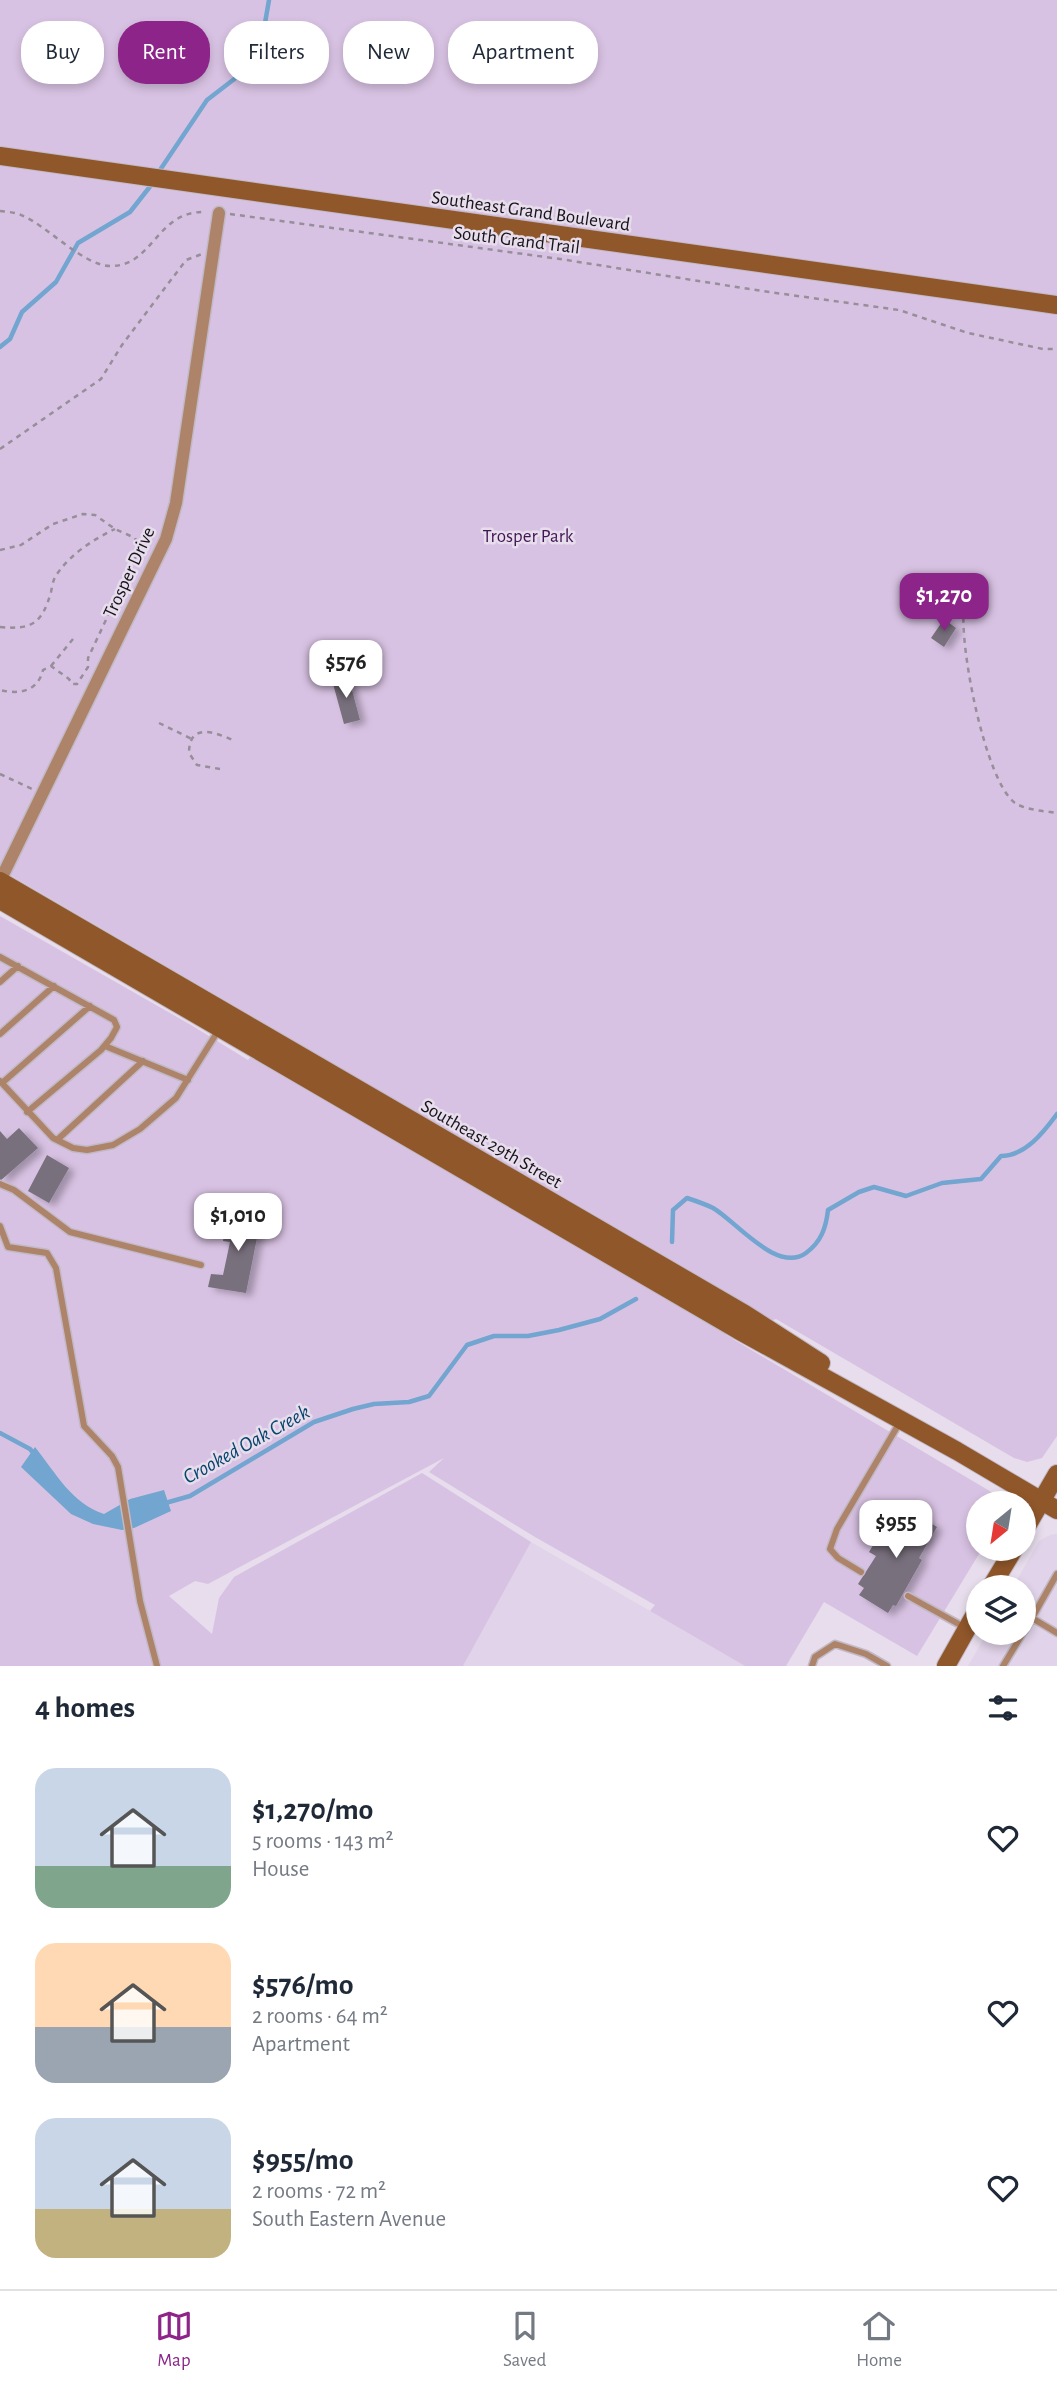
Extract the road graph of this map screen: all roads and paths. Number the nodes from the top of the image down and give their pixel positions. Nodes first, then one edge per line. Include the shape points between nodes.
1 (0, 156) edge
2 (0, 211) edge
3 (219, 212) junction
4 (215, 250) junction
5 (1057, 305) edge
6 (1057, 349) edge
7 (0, 449) edge
8 (115, 529) junction
9 (0, 550) edge
10 (964, 608) dead end
11 (0, 627) edge
12 (73, 639) dead end
13 (94, 654) dead end
14 (88, 658) junction
15 (51, 666) junction
16 (0, 690) edge
17 (159, 723) dead end
18 (192, 739) junction
19 (235, 741) dead end
20 (220, 769) dead end
21 (0, 774) edge
22 (43, 795) junction
23 (1057, 813) edge
24 (0, 882) edge
25 (0, 900) edge
26 (0, 957) edge
27 (18, 967) junction
28 (0, 982) edge
29 (54, 986) junction
30 (90, 1006) junction
31 (224, 1021) junction
32 (0, 1034) edge
33 (105, 1046) junction
34 (143, 1061) junction
35 (188, 1080) junction
36 (1, 1082) edge
37 (27, 1112) junction
38 (57, 1140) junction
39 (0, 1184) edge
40 (0, 1226) edge
41 (201, 1265) dead end
42 (901, 1420) junction
43 (957, 1451) junction
44 (1057, 1474) edge
45 (1049, 1506) edge
46 (1036, 1519) edge
47 (861, 1572) dead end
48 (1057, 1574) edge
49 (908, 1596) dead end
50 (1036, 1611) edge
51 (1036, 1620) edge
52 (966, 1628) edge
53 (966, 1631) edge
54 (1057, 1633) edge
55 (1015, 1645) edge
56 (158, 1666) edge
57 (812, 1666) edge
58 (887, 1666) edge
59 (946, 1666) edge
60 (1003, 1666) edge

1 - 5 main road, Southeast Grand Boulevard
2 - 3 path, South Grand Trail via 22,215 102,265 119,265 138,256 181,215
3 - 4 street, Trosper Drive
3 - 6 path, South Grand Trail via 899,310 968,333
4 - 7 path via 186,260 101,379
4 - 22 street, Trosper Drive via 176,503 166,539
8 - 9 path via 95,515 83,514 53,524 21,545
8 - 11 path via 84,546 63,567 37,621 26,627
8 - 14 path via 135,538 139,550
10 - 23 path via 967,664 998,778 1017,804
12 - 15 path
13 - 14 path
14 - 15 path via 88,667 77,684
15 - 16 path via 30,690
17 - 18 path
18 - 19 path via 208,731
18 - 20 path via 189,753 197,765
21 - 22 path
22 - 24 street, Trosper Drive
24 - 31 main road, Southeast 29th Street
25 - 31 main road, Southeast 29th Street
26 - 27 lane
27 - 28 lane
27 - 29 lane
29 - 30 lane
29 - 32 lane
30 - 33 lane via 114,1020 117,1027
30 - 36 lane
31 - 35 lane
31 - 42 main road, Southeast 29th Street via 738,1330
31 - 43 main road, Southeast 29th Street via 745,1314
33 - 34 lane
33 - 37 lane
34 - 35 lane
34 - 38 lane
35 - 38 lane via 176,1098 113,1145 87,1150
36 - 37 lane
37 - 38 lane
39 - 41 lane via 70,1231
40 - 56 lane via 8,1247 47,1253 53,1261 84,1426 118,1467 140,1601
42 - 43 main road, Southeast 29th Street
42 - 47 lane via 837,1529 830,1549
43 - 45 main road, Southeast 29th Street
44 - 45 main road
45 - 46 main road
48 - 50 lane
49 - 52 lane
51 - 54 lane
53 - 59 main road
55 - 60 lane
57 - 58 lane via 815,1657 835,1644

